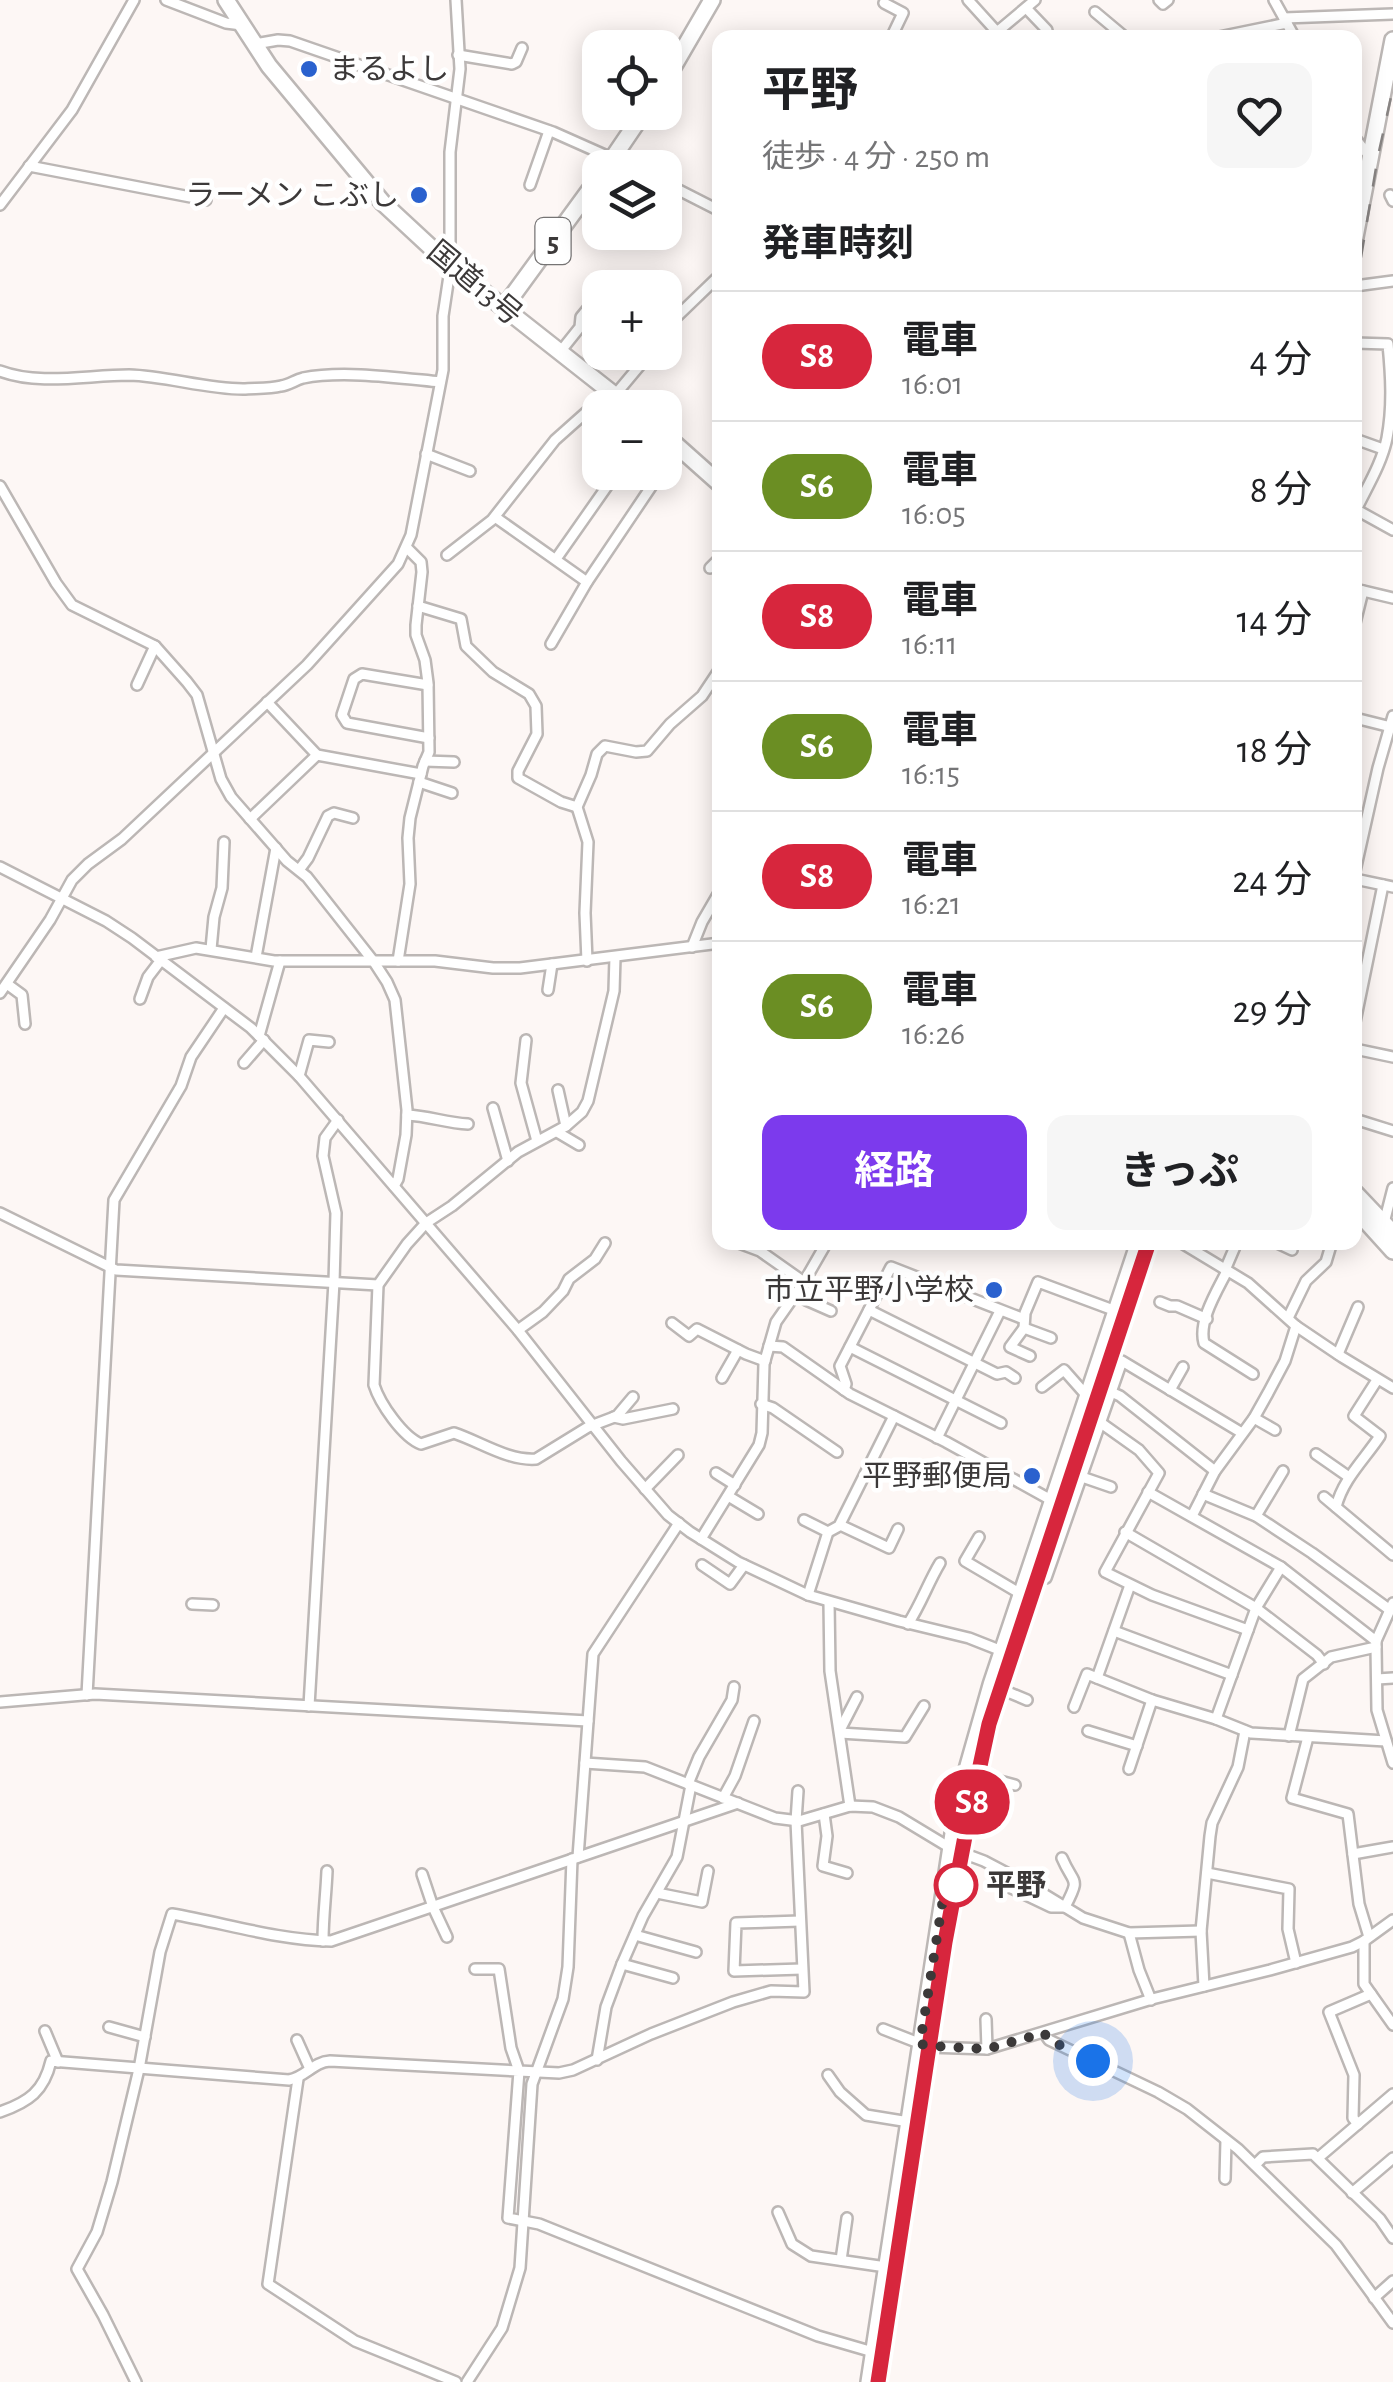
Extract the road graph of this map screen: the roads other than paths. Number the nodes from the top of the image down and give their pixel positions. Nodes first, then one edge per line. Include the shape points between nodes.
1 (134, 0) edge
2 (166, 0) edge
3 (226, 0) edge
4 (712, 0) edge
5 (968, 0) edge
6 (1159, 0) edge
7 (1168, 0) edge
8 (1274, 0) edge
9 (452, 1) edge
10 (1031, 2) edge
11 (884, 3) dead end
12 (1095, 12) dead end
13 (1393, 14) edge
14 (1285, 20) junction
15 (242, 24) junction
16 (895, 30) edge
17 (991, 30) edge
18 (1000, 30) edge
19 (1047, 30) edge
20 (1116, 30) edge
21 (1246, 30) edge
22 (1291, 30) edge
23 (1393, 40) edge
24 (254, 44) junction
25 (522, 48) dead end
26 (682, 52) edge
27 (458, 55) junction
28 (1390, 74) edge
29 (456, 98) junction
30 (549, 130) junction
31 (1362, 147) edge
32 (586, 150) edge
33 (1370, 158) junction
34 (29, 166) junction
35 (530, 186) dead end
36 (682, 192) edge
37 (1362, 196) edge
38 (206, 200) dead end
39 (582, 201) edge
40 (0, 205) edge
41 (712, 207) edge
42 (448, 263) junction
43 (1393, 281) edge
44 (712, 283) edge
45 (1362, 285) edge
46 (505, 306) junction
47 (682, 312) edge
48 (582, 315) edge
49 (1362, 343) edge
50 (560, 352) junction
51 (1392, 368) edge
52 (0, 370) edge
53 (634, 370) edge
54 (440, 382) junction
55 (608, 390) edge
56 (615, 390) edge
57 (582, 418) edge
58 (1362, 442) edge
59 (682, 450) edge
60 (1383, 450) junction
61 (426, 454) junction
62 (470, 471) dead end
63 (712, 477) edge
64 (0, 486) edge
65 (605, 490) edge
66 (649, 490) edge
67 (1362, 495) edge
68 (1362, 514) edge
69 (495, 517) junction
70 (1393, 530) edge
71 (407, 548) junction
72 (446, 555) dead end
73 (556, 560) junction
74 (586, 582) junction
75 (1362, 591) edge
76 (1393, 598) edge
77 (418, 606) junction
78 (551, 644) dead end
79 (154, 646) junction
80 (712, 681) edge
81 (137, 685) dead end
82 (428, 685) junction
83 (267, 702) junction
84 (1362, 719) edge
85 (1392, 721) edge
86 (428, 738) junction
87 (317, 754) junction
88 (214, 755) junction
89 (425, 761) junction
90 (454, 762) dead end
91 (420, 778) junction
92 (452, 793) dead end
93 (577, 806) junction
94 (354, 818) dead end
95 (250, 819) junction
96 (1362, 840) edge
97 (224, 842) dead end
98 (276, 848) junction
99 (0, 867) edge
100 (299, 870) junction
101 (1362, 880) edge
102 (1388, 886) edge
103 (61, 898) junction
104 (712, 905) edge
105 (712, 945) edge
106 (692, 947) junction
107 (211, 949) junction
108 (615, 957) junction
109 (159, 958) junction
110 (256, 958) junction
111 (280, 961) junction
112 (587, 961) junction
113 (374, 962) junction
114 (398, 962) junction
115 (552, 964) junction
116 (1362, 972) edge
117 (4, 989) edge
118 (548, 990) dead end
119 (140, 999) dead end
120 (224, 1008) junction
121 (25, 1024) dead end
122 (261, 1038) junction
123 (526, 1040) dead end
124 (329, 1042) dead end
125 (1362, 1050) edge
126 (1393, 1057) edge
127 (244, 1063) dead end
128 (300, 1076) junction
129 (558, 1090) dead end
130 (492, 1108) dead end
131 (407, 1115) junction
132 (338, 1120) junction
133 (1362, 1121) edge
134 (468, 1124) dead end
135 (562, 1129) junction
136 (1393, 1131) edge
137 (537, 1142) junction
138 (579, 1145) dead end
139 (508, 1160) junction
140 (394, 1186) junction
141 (1393, 1188) edge
142 (1362, 1200) edge
143 (0, 1213) edge
144 (1362, 1217) edge
145 (426, 1223) junction
146 (1388, 1228) edge
147 (604, 1243) dead end
148 (757, 1250) edge
149 (821, 1250) edge
150 (1135, 1250) edge
151 (1200, 1250) edge
152 (1233, 1250) edge
153 (1330, 1250) edge
154 (1393, 1251) edge
155 (110, 1268) junction
156 (1226, 1270) junction
157 (334, 1282) junction
158 (378, 1284) junction
159 (801, 1286) junction
160 (1160, 1302) dead end
161 (1358, 1307) dead end
162 (870, 1310) junction
163 (830, 1311) dead end
164 (1000, 1311) junction
165 (1116, 1312) junction
166 (1288, 1318) junction
167 (1207, 1319) junction
168 (672, 1323) dead end
169 (1024, 1323) junction
170 (1296, 1326) junction
171 (518, 1330) junction
172 (1051, 1338) dead end
173 (769, 1346) junction
174 (850, 1347) junction
175 (738, 1350) junction
176 (1338, 1354) junction
177 (1030, 1356) dead end
178 (764, 1360) junction
179 (973, 1362) junction
180 (1183, 1367) dead end
181 (1253, 1374) dead end
182 (722, 1378) dead end
183 (1016, 1378) dead end
184 (1377, 1380) junction
185 (1042, 1387) dead end
186 (1393, 1388) edge
187 (844, 1390) junction
188 (1170, 1390) junction
189 (1112, 1392) junction
190 (1087, 1396) junction
191 (633, 1398) dead end
192 (955, 1400) junction
193 (761, 1404) junction
194 (673, 1409) dead end
195 (894, 1416) junction
196 (614, 1417) junction
197 (1254, 1418) junction
198 (1001, 1423) dead end
199 (1100, 1424) junction
200 (594, 1425) junction
201 (1275, 1430) dead end
202 (1242, 1433) junction
203 (937, 1438) junction
204 (837, 1452) dead end
205 (1316, 1454) dead end
206 (678, 1456) dead end
207 (1215, 1471) junction
208 (1283, 1471) dead end
209 (716, 1473) dead end
210 (1082, 1477) junction
211 (1349, 1477) junction
212 (735, 1485) junction
213 (1112, 1486) dead end
214 (645, 1490) junction
215 (1148, 1492) junction
216 (1203, 1494) junction
217 (728, 1496) junction
218 (1324, 1498) dead end
219 (1052, 1501) junction
220 (1336, 1507) junction
221 (758, 1514) dead end
222 (1192, 1516) junction
223 (1256, 1516) junction
224 (804, 1520) dead end
225 (678, 1523) junction
226 (840, 1524) junction
227 (898, 1529) dead end
228 (828, 1532) junction
229 (1125, 1532) junction
230 (978, 1537) dead end
231 (701, 1539) junction
232 (1393, 1555) edge
233 (940, 1563) dead end
234 (702, 1565) dead end
235 (744, 1565) junction
236 (1280, 1567) junction
237 (1046, 1578) dead end
238 (1130, 1585) junction
239 (1022, 1594) junction
240 (808, 1595) junction
241 (829, 1602) junction
242 (192, 1604) dead end
243 (213, 1605) dead end
244 (1256, 1608) junction
245 (1390, 1614) edge
246 (908, 1624) junction
247 (1248, 1630) junction
248 (1114, 1632) junction
249 (1376, 1644) junction
250 (1002, 1651) junction
251 (1324, 1664) junction
252 (1232, 1675) junction
253 (1098, 1678) junction
254 (1393, 1678) edge
255 (1377, 1679) junction
256 (990, 1685) junction
257 (734, 1687) dead end
258 (86, 1695) junction
259 (856, 1697) dead end
260 (1027, 1700) dead end
261 (1152, 1700) junction
262 (0, 1702) edge
263 (309, 1706) junction
264 (924, 1706) dead end
265 (1074, 1707) dead end
266 (1216, 1719) junction
267 (588, 1721) junction
268 (754, 1721) dead end
269 (1387, 1725) edge
270 (1088, 1731) dead end
271 (1245, 1731) junction
272 (840, 1732) junction
273 (1289, 1736) junction
274 (1308, 1737) junction
275 (1386, 1741) junction
276 (1137, 1746) junction
277 (1393, 1762) edge
278 (585, 1763) junction
279 (1129, 1769) dead end
280 (966, 1772) junction
281 (689, 1785) junction
282 (1015, 1785) dead end
283 (798, 1791) dead end
284 (723, 1798) junction
285 (738, 1803) junction
286 (850, 1806) junction
287 (824, 1814) junction
288 (684, 1822) junction
289 (796, 1822) junction
290 (1393, 1847) edge
291 (952, 1849) junction
292 (1353, 1854) junction
293 (575, 1858) junction
294 (1062, 1858) dead end
295 (327, 1871) dead end
296 (708, 1871) dead end
297 (848, 1872) dead end
298 (1207, 1872) junction
299 (422, 1874) dead end
300 (1009, 1887) dead end
301 (657, 1893) junction
302 (433, 1906) junction
303 (1065, 1907) junction
304 (800, 1920) junction
305 (1393, 1920) edge
306 (1201, 1931) junction
307 (1129, 1932) junction
308 (635, 1935) junction
309 (447, 1937) dead end
310 (1366, 1939) junction
311 (323, 1941) junction
312 (696, 1952) dead end
313 (1296, 1963) junction
314 (622, 1964) junction
315 (476, 1969) dead end
316 (802, 1969) junction
317 (673, 1978) dead end
318 (1204, 1986) junction
319 (1371, 1994) junction
320 (1151, 2000) junction
321 (986, 2020) dead end
322 (1393, 2024) edge
323 (109, 2027) dead end
324 (883, 2029) dead end
325 (44, 2031) dead end
326 (1044, 2033) junction
327 (145, 2037) junction
328 (297, 2040) dead end
329 (920, 2044) junction
330 (987, 2049) junction
331 (598, 2060) junction
332 (58, 2062) junction
333 (310, 2068) junction
334 (139, 2070) junction
335 (520, 2071) junction
336 (538, 2072) junction
337 (828, 2076) dead end
338 (298, 2079) junction
339 (1393, 2094) edge
340 (0, 2112) edge
341 (909, 2122) junction
342 (1358, 2124) junction
343 (1226, 2140) junction
344 (1318, 2158) junction
345 (1393, 2158) edge
346 (1254, 2165) junction
347 (1224, 2179) dead end
348 (1352, 2193) junction
349 (778, 2212) dead end
350 (847, 2218) dead end
351 (524, 2222) junction
352 (1389, 2223) edge
353 (1393, 2238) edge
354 (842, 2260) junction
355 (886, 2267) junction
356 (1393, 2282) edge
357 (1374, 2298) junction
358 (1393, 2323) edge
359 (873, 2352) junction
360 (136, 2382) edge
361 (456, 2382) edge
362 (467, 2382) edge
363 (869, 2382) edge

1 - 34 street via 72,110
2 - 15 street
3 - 15 main road, 国道13号
4 - 26 main road
5 - 17 street
6 - 7 street
8 - 14 street
9 - 27 street
10 - 18 street
10 - 19 street
11 - 16 street via 903,12
12 - 20 street
13 - 14 street
14 - 21 street
14 - 22 street
15 - 24 main road, 国道13号
23 - 28 main road
24 - 29 street via 290,42
24 - 42 main road, 国道13号 via 383,203
25 - 27 street via 512,64
27 - 29 street
28 - 33 main road
29 - 30 street
29 - 42 street
30 - 32 street
30 - 35 street
31 - 33 street
33 - 37 main road
34 - 38 street
34 - 40 street
36 - 41 street
39 - 46 main road, 5
42 - 46 main road, 国道13号
42 - 54 street
43 - 45 street
44 - 47 street
46 - 50 main road, 国道13号
48 - 50 street
49 - 51 street via 1388,344
50 - 55 main road, 国道13号
51 - 60 street
52 - 54 street via 32,378 122,375 237,389 324,377
53 - 56 street
54 - 61 street
57 - 69 street via 555,440
58 - 60 street
59 - 63 main road
60 - 67 street
61 - 62 street
61 - 71 street
64 - 79 street via 72,605
65 - 73 street
66 - 74 street
68 - 70 street
69 - 72 street
69 - 73 street
71 - 77 street via 421,562
71 - 83 street
73 - 74 street
74 - 78 street
75 - 76 street
77 - 82 street via 416,636
77 - 93 street via 460,619 466,646 534,699 537,734 518,778
79 - 81 street
79 - 88 street via 196,695
80 - 93 street via 647,751 601,748
82 - 86 street
82 - 86 street via 362,674 354,679 342,716 346,723
83 - 87 street
83 - 88 street
84 - 85 street
85 - 96 street
86 - 89 street
87 - 91 street
87 - 95 street
88 - 95 street via 230,797
88 - 103 street via 88,864
89 - 90 street
89 - 91 street
91 - 92 street
91 - 114 street
93 - 112 street via 588,842
94 - 100 street via 328,816
95 - 98 street
97 - 107 street
98 - 100 street
98 - 110 street
99 - 103 street
100 - 113 street
101 - 102 street
102 - 116 street
103 - 109 street
103 - 117 street
104 - 106 street
105 - 106 street
106 - 108 street
107 - 109 street
107 - 110 street
108 - 112 street
108 - 135 street via 591,1092 582,1112
109 - 119 street
109 - 120 street
110 - 111 street
111 - 113 street
111 - 122 street
112 - 115 street
113 - 114 street
113 - 131 street via 395,1000
114 - 115 street
115 - 118 street
117 - 121 street via 22,995
120 - 122 street
120 - 155 street via 114,1200
122 - 127 street
122 - 128 street
123 - 137 street via 521,1083
124 - 128 street via 309,1040
125 - 126 street
128 - 132 street
129 - 135 street
130 - 139 street
131 - 134 street
131 - 140 street
132 - 140 street
132 - 157 street via 322,1156 336,1214
133 - 136 street
135 - 137 street
135 - 138 street
137 - 139 street
139 - 145 street
140 - 145 street
141 - 146 street
142 - 146 main road
143 - 155 street
144 - 154 main road
145 - 158 street
145 - 171 street
147 - 171 street via 556,1299
148 - 159 street
149 - 159 street
150 - 165 main road
151 - 156 street
152 - 156 street
153 - 166 street
155 - 157 street
155 - 258 street
156 - 166 street
156 - 167 street
157 - 158 street
157 - 263 street
158 - 200 street via 374,1385 416,1443 454,1433 516,1458 536,1459
159 - 163 street via 806,1300
159 - 173 street via 776,1322
160 - 167 street
161 - 176 street
162 - 164 street via 892,1268
162 - 174 street
162 - 179 street
164 - 169 street
164 - 179 street
165 - 169 street via 1038,1282
165 - 190 main road
166 - 170 street
167 - 181 street via 1204,1344
168 - 175 street via 685,1335 697,1329
169 - 172 street
169 - 177 street via 1010,1347
170 - 176 street
170 - 197 street
171 - 200 street
173 - 178 street
173 - 187 street via 783,1347
174 - 187 street via 840,1366
174 - 192 street
175 - 178 street
175 - 182 street
176 - 184 street
178 - 193 street
179 - 183 street
179 - 192 street
180 - 188 street
184 - 186 street
184 - 211 street via 1354,1416 1380,1436
185 - 190 street via 1064,1370
187 - 195 street
188 - 189 street via 1122,1361
188 - 202 street
189 - 199 street
189 - 207 street
190 - 219 main road
191 - 196 street
192 - 198 street
192 - 203 street
193 - 204 street
193 - 212 street via 756,1452
194 - 196 street
195 - 203 street
195 - 226 street
196 - 200 street
197 - 201 street
197 - 202 street
199 - 210 street
199 - 215 street via 1159,1473
200 - 214 street
202 - 207 street
203 - 219 street
205 - 211 street
206 - 214 street
207 - 216 street
208 - 223 street
209 - 212 street
210 - 213 street
210 - 237 street
211 - 220 street
212 - 217 street
214 - 225 street
215 - 222 street
215 - 229 street
216 - 222 street
216 - 223 street
217 - 221 street
217 - 231 street
218 - 220 street
219 - 239 main road
220 - 232 street
222 - 236 street
223 - 245 street
224 - 228 street
225 - 231 street
225 - 267 street via 592,1654
226 - 227 street via 889,1548
226 - 228 street
228 - 240 street
229 - 238 street via 1105,1572
229 - 244 street
230 - 239 street via 966,1561
231 - 235 street
233 - 246 street
234 - 235 street via 730,1584
235 - 240 street
236 - 244 street
236 - 249 street
238 - 247 street
238 - 248 street
239 - 250 main road
240 - 241 street
241 - 246 street
241 - 272 street
242 - 243 street
244 - 247 street
244 - 251 street
245 - 249 street
246 - 250 street
247 - 252 street
248 - 252 street
248 - 253 street
249 - 251 street
249 - 255 street
250 - 256 main road
251 - 273 street via 1303,1679
252 - 266 street
253 - 261 street
253 - 265 street via 1087,1674
254 - 255 street
255 - 269 street via 1377,1710
256 - 260 street
256 - 280 main road
257 - 281 street
258 - 262 street
258 - 263 street
259 - 272 street
261 - 266 street
261 - 276 street
263 - 267 street
264 - 272 street via 905,1738
266 - 271 street
267 - 278 street
268 - 284 street
269 - 275 street
270 - 276 street
271 - 273 street
271 - 298 street via 1234,1779 1212,1824
272 - 286 street
273 - 274 street
274 - 275 street
274 - 292 street via 1292,1798 1348,1814
275 - 277 street
276 - 279 street
278 - 281 street via 645,1767
278 - 293 street
280 - 282 street
280 - 291 main road
281 - 284 street
281 - 288 street
283 - 289 street
284 - 285 street
285 - 288 street
285 - 289 street
286 - 287 street
286 - 291 street via 899,1817
287 - 289 street
287 - 297 street via 823,1866
288 - 293 street
288 - 301 street via 677,1856
289 - 304 street
290 - 292 street
291 - 303 street
291 - 329 main road
292 - 310 street
293 - 302 street
293 - 336 street via 563,1999
294 - 303 street via 1076,1886
295 - 311 street
296 - 301 street via 702,1902
298 - 306 street
298 - 313 street via 1289,1889
299 - 302 street
300 - 303 street
301 - 308 street
302 - 309 street
302 - 311 street
303 - 307 street
304 - 316 street
304 - 316 street via 736,1923 734,1971
305 - 310 street
306 - 307 street
306 - 318 street
307 - 320 street
308 - 312 street
308 - 314 street
310 - 313 street
310 - 319 street via 1364,1984
311 - 327 street via 172,1914
313 - 318 street
314 - 317 street
314 - 331 street via 606,2007
315 - 335 street via 499,1969
316 - 331 street via 804,1992 771,1991 732,2002
318 - 320 street
319 - 322 street
319 - 342 street via 1329,2012 1354,2075
320 - 326 street
321 - 330 street
323 - 327 street
324 - 329 street
325 - 332 street
326 - 330 street
326 - 343 street via 1170,2099
327 - 334 street
328 - 333 street
329 - 330 street
329 - 341 main road
331 - 336 street via 559,2073
332 - 334 street
332 - 340 street via 50,2061 38,2091
333 - 335 street via 330,2061
333 - 338 street
334 - 338 street
334 - 360 street via 97,2232 77,2270
335 - 336 street
335 - 351 street via 508,2218
336 - 351 street
337 - 341 street via 866,2115
338 - 361 street via 268,2284 355,2341
339 - 342 street
341 - 355 main road
342 - 344 street
343 - 346 street
343 - 347 street
344 - 346 street via 1263,2158
344 - 348 street
345 - 348 street
346 - 357 street via 1326,2235
348 - 352 street
349 - 354 street via 792,2244 811,2256
350 - 354 street
351 - 359 street
351 - 362 street via 520,2268 502,2328
352 - 353 street
354 - 355 street
355 - 359 main road
356 - 357 street
357 - 358 street
359 - 363 main road

